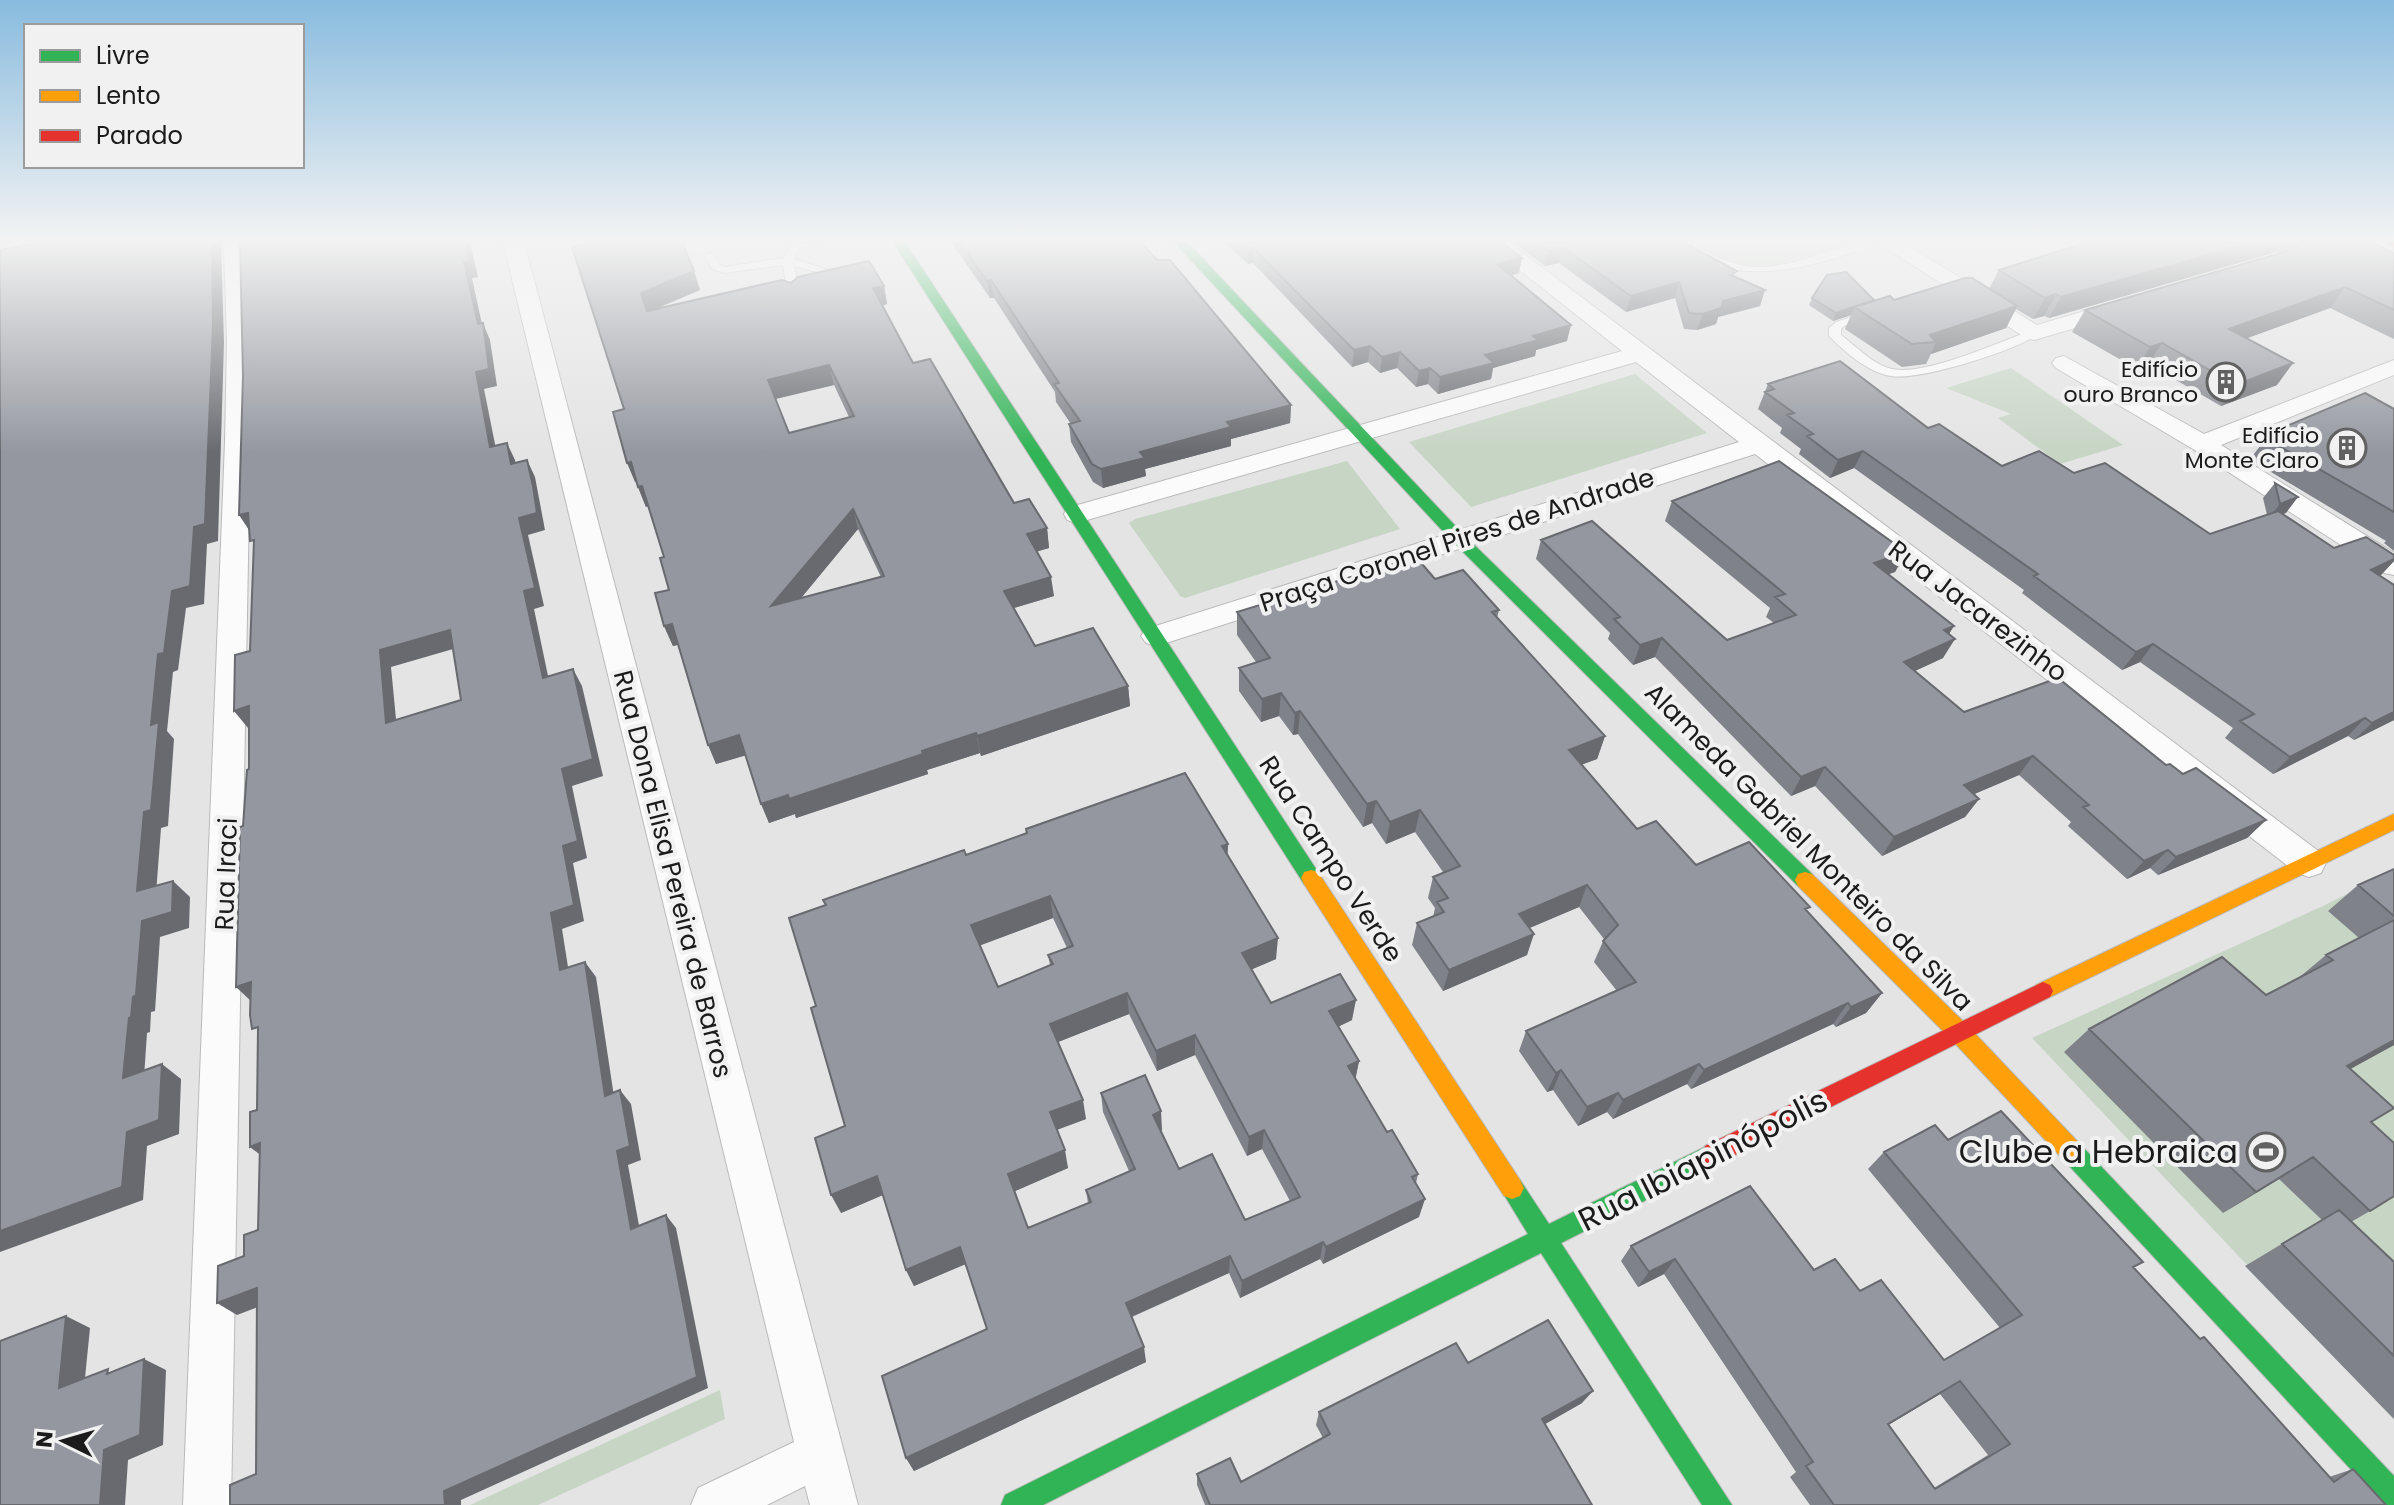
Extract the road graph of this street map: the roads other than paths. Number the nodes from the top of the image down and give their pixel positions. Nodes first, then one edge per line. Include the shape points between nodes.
1 (239, 312) edge
2 (531, 312) edge
3 (945, 312) edge
4 (1245, 312) edge
5 (1587, 312) edge
6 (1877, 312) edge
7 (1994, 312) edge
8 (2105, 312) edge
9 (2034, 333) junction
10 (1641, 353) junction
11 (2064, 363) dead end
12 (2394, 367) edge
13 (1358, 435) junction
14 (1759, 444) junction
15 (2202, 444) junction
16 (1077, 514) junction
17 (1458, 538) junction
18 (2394, 566) edge
19 (1156, 636) junction
20 (2394, 821) edge
21 (2309, 863) junction
22 (1958, 1031) junction
23 (1548, 1240) junction
24 (820, 1454) junction
25 (2394, 1496) edge
26 (207, 1505) edge
27 (715, 1505) edge
28 (834, 1505) edge
29 (1015, 1505) edge
30 (1718, 1505) edge

1 - 26 street, Rua Iraci
2 - 24 street, Rua Dona Elisa Pereira de Barros
3 - 16 street, Rua Campo Verde
4 - 13 street, Alameda Gabriel Monteiro da Silva
5 - 10 street, Rua Jacarezinho
6 - 9 lane via 1840,324 1835,336 1893,373 1982,353
7 - 9 street
8 - 9 street
10 - 13 street
10 - 14 street, Rua Jacarezinho
11 - 15 street
12 - 15 street
13 - 16 street
13 - 17 street, Alameda Gabriel Monteiro da Silva
14 - 17 street, Praça Coronel Pires de Andrade
14 - 21 street, Rua Jacarezinho
15 - 18 street
16 - 19 street, Rua Campo Verde
17 - 19 street, Praça Coronel Pires de Andrade
17 - 22 street, Alameda Gabriel Monteiro da Silva
19 - 23 street, Rua Campo Verde
20 - 21 street, Rua Ibiapinópolis
21 - 22 street, Rua Ibiapinópolis
22 - 23 street, Rua Ibiapinópolis
22 - 25 street, Alameda Gabriel Monteiro da Silva
23 - 29 street, Rua Ibiapinópolis
23 - 30 street, Rua Campo Verde
24 - 27 street
24 - 28 street, Rua Dona Elisa Pereira de Barros

